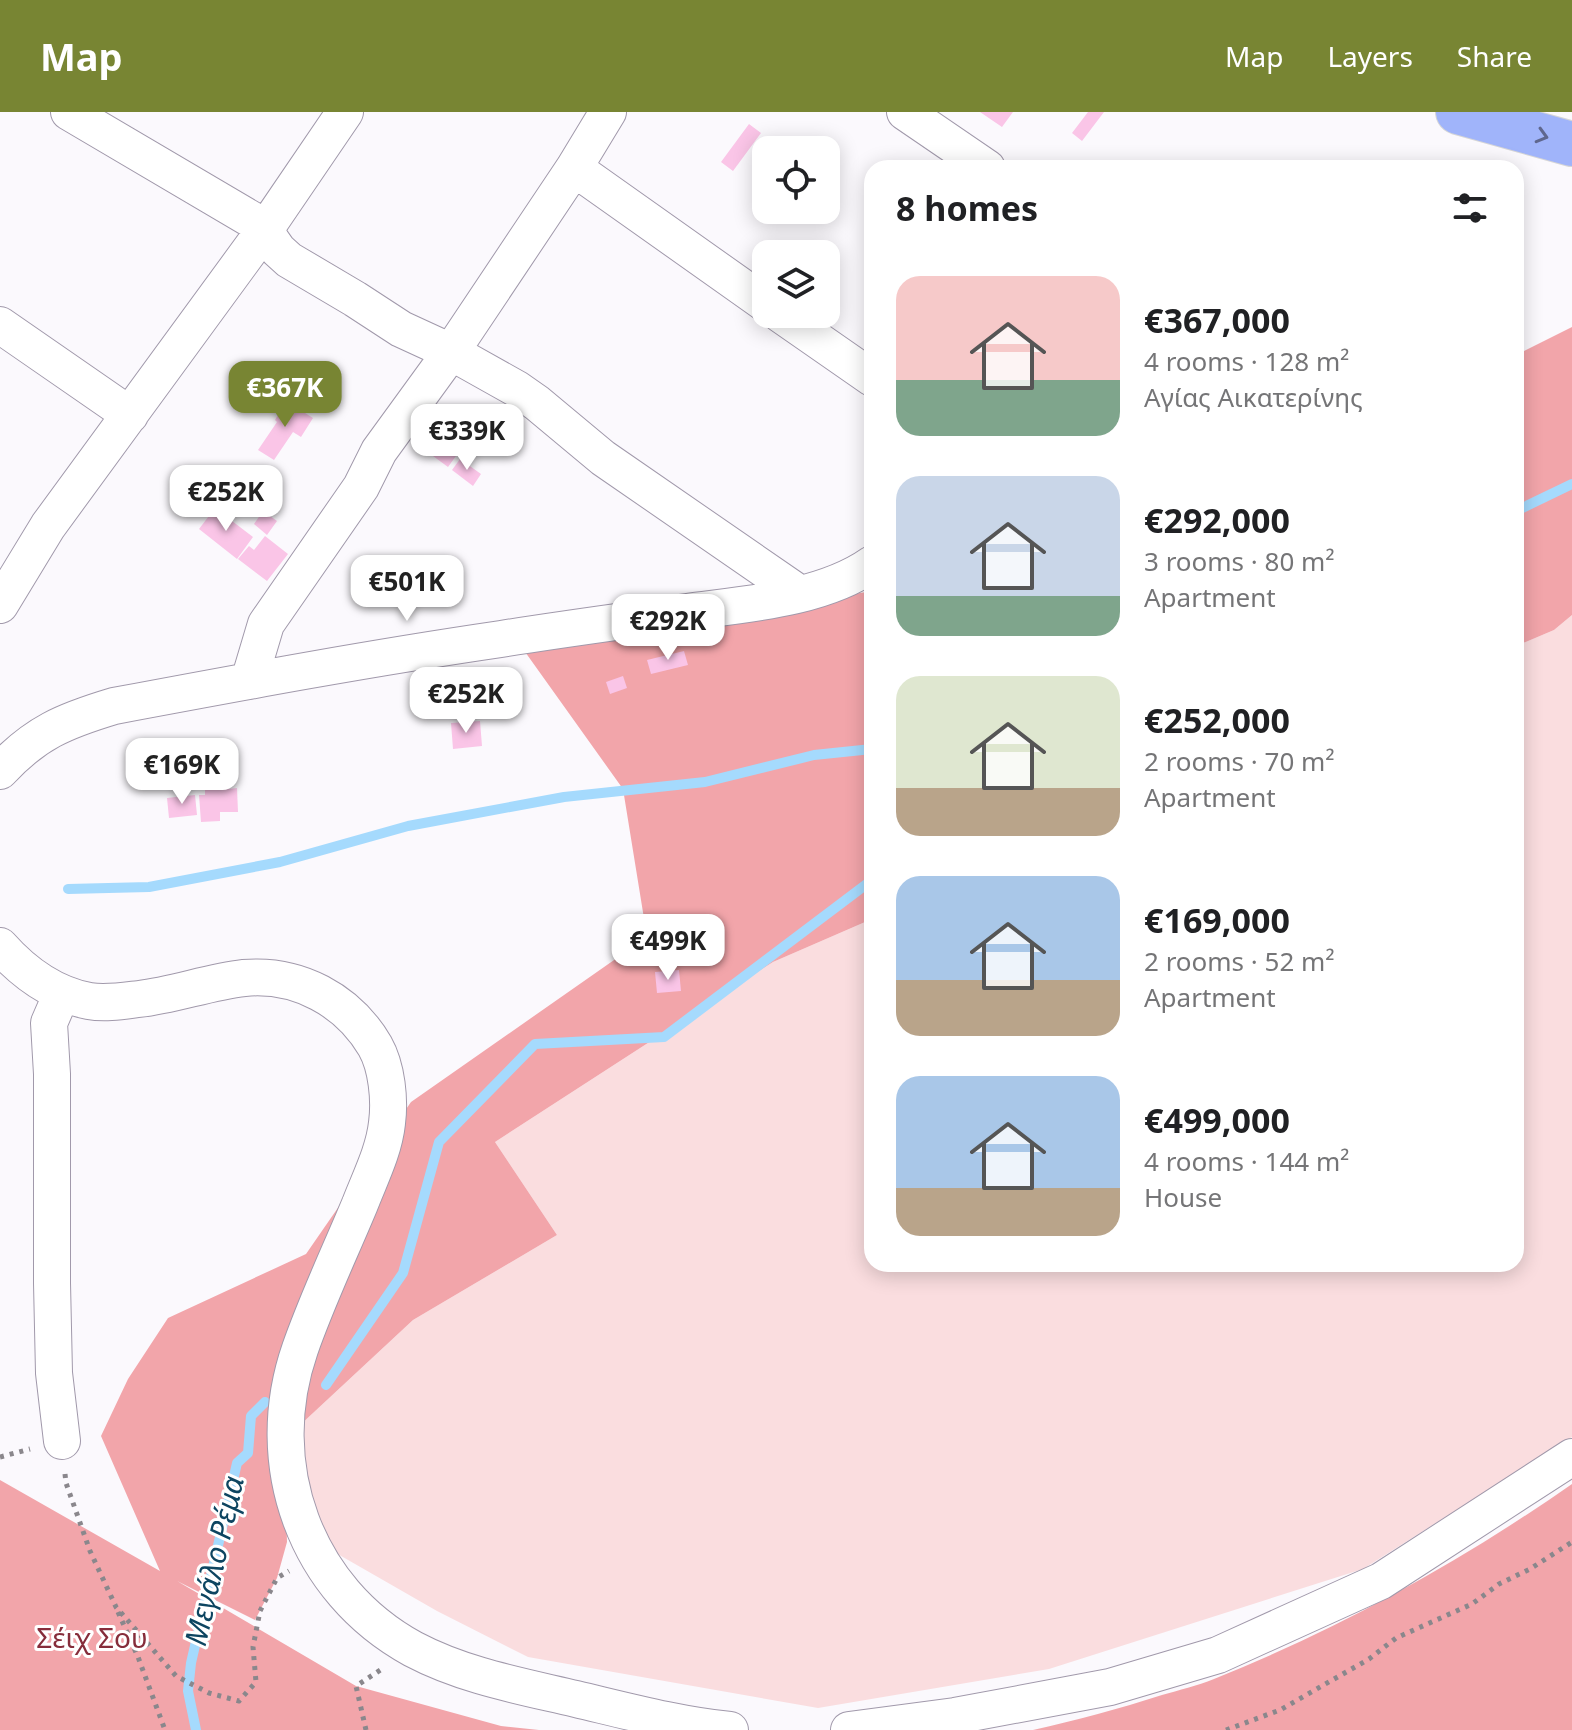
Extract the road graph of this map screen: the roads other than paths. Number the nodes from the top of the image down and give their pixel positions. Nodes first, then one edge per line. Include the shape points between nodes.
1 (69, 112) edge
2 (345, 112) edge
3 (608, 112) edge
4 (905, 112) edge
5 (1458, 112) edge
6 (1572, 144) edge
7 (975, 160) edge
8 (574, 168) junction
9 (266, 228) junction
10 (752, 294) edge
11 (0, 325) edge
12 (800, 328) edge
13 (451, 352) junction
14 (864, 372) edge
15 (130, 415) junction
16 (864, 571) edge
17 (800, 594) junction
18 (0, 605) edge
19 (249, 681) junction
20 (0, 771) edge
21 (0, 946) edge
22 (62, 993) junction
23 (62, 1441) road end
24 (1572, 1457) edge
25 (730, 1730) edge
26 (849, 1730) edge

1 - 9 street
2 - 9 street
3 - 8 street
4 - 7 street
5 -> 6 highway
8 - 10 street
8 - 13 street
9 - 13 street via 289,260 401,329
9 - 15 street
11 - 15 street
12 - 14 street
13 - 17 street via 517,389 603,458
13 - 19 street via 266,624
15 - 18 street via 48,526
16 - 17 street
17 - 19 street
19 - 20 street via 81,716 46,731
21 - 22 street via 18,966
22 - 23 street via 49,1023 54,1373
22 - 25 street via 119,1002 272,977 306,985 356,1020 377,1049 388,1087 387,1125 300,1350 285,1431 297,1509 317,1556 334,1582 379,1627 447,1664 624,1711
24 - 26 street via 1381,1581 1218,1655 1110,1687

